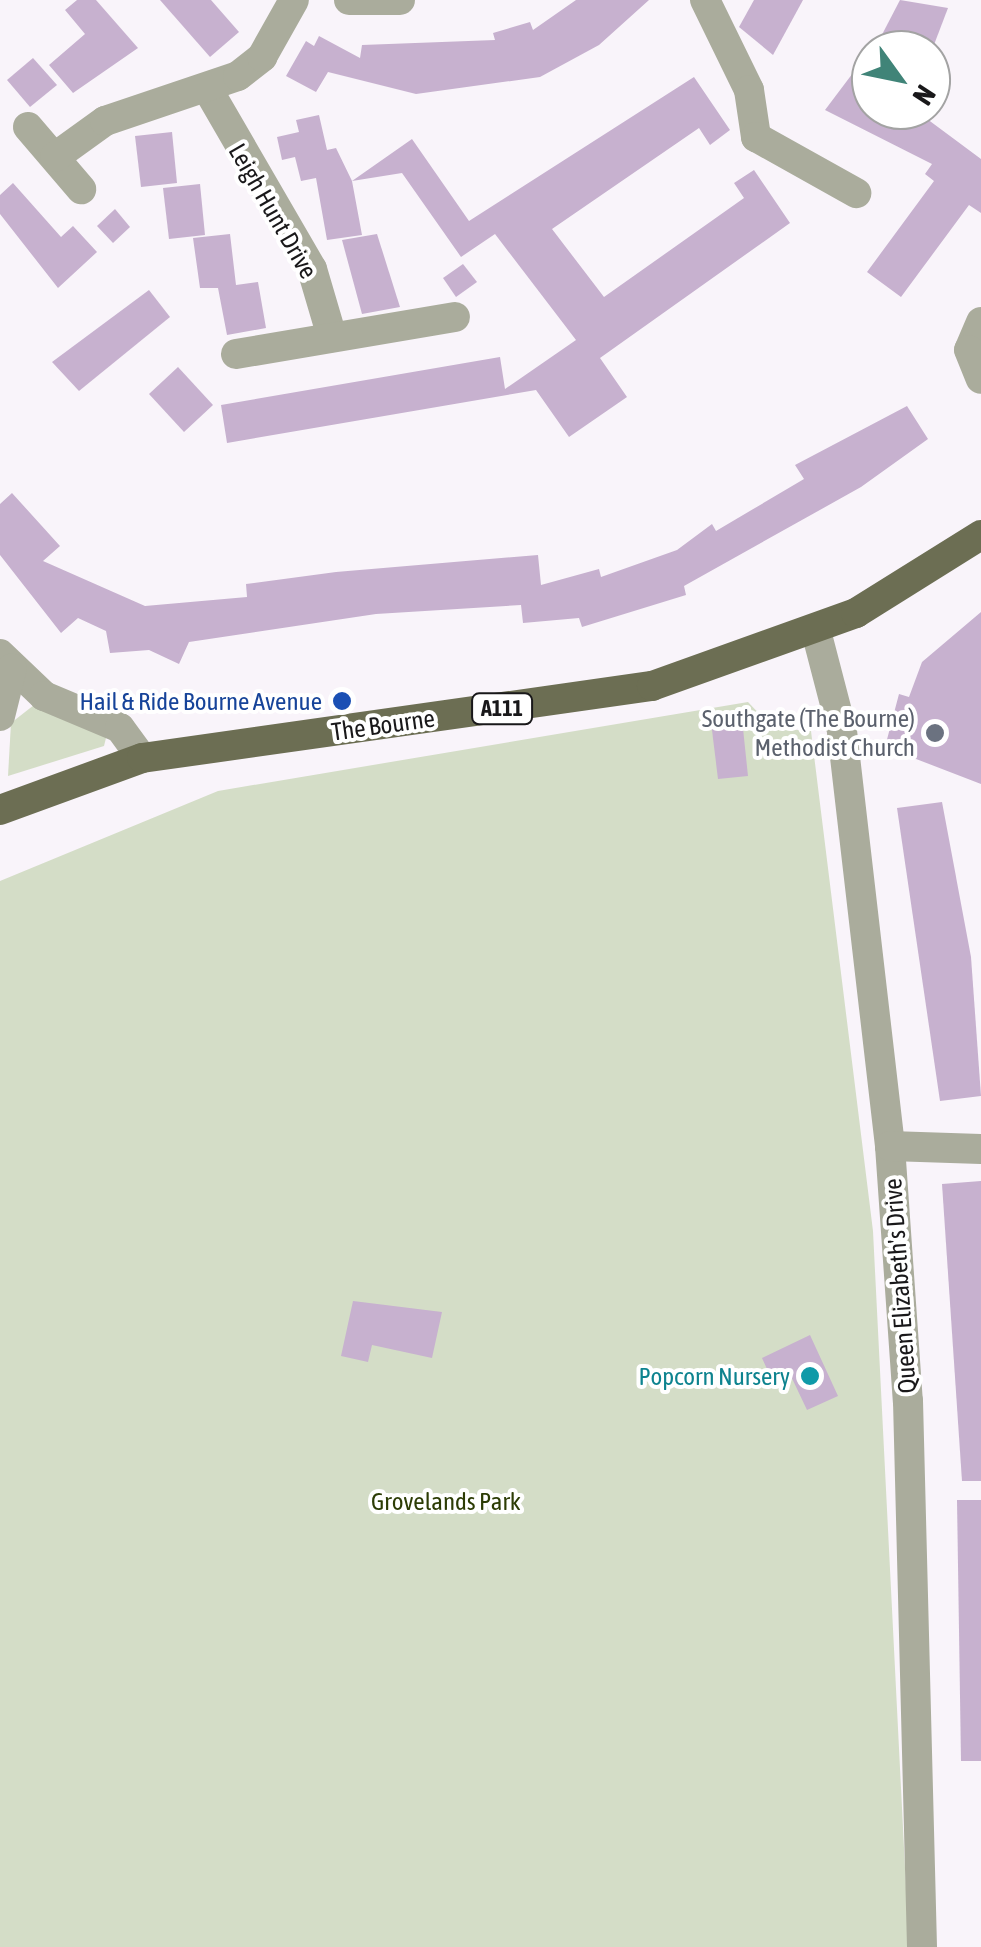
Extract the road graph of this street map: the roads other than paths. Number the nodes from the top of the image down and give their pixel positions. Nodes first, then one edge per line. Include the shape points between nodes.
1 (294, 0) edge
2 (349, 0) edge
3 (400, 0) edge
4 (705, 0) edge
5 (207, 88) junction
6 (28, 127) dead end
7 (54, 157) junction
8 (81, 189) dead end
9 (856, 193) dead end
10 (454, 317) dead end
11 (981, 322) edge
12 (332, 337) junction
13 (236, 354) dead end
14 (981, 380) edge
15 (981, 536) edge
16 (816, 631) junction
17 (6, 661) edge
18 (0, 716) edge
19 (142, 758) junction
20 (0, 810) edge
21 (890, 1146) junction
22 (981, 1149) edge
23 (922, 1947) edge

1 - 5 street via 262,58
2 - 3 street
4 - 9 street via 749,90 756,137
5 - 7 street via 105,122
5 - 12 street, Leigh Hunt Drive via 312,269
6 - 7 street
7 - 8 street
10 - 12 street
11 - 14 street via 969,350
12 - 13 street
15 - 16 main road, The Bourne / A111
16 - 19 main road, The Bourne / A111 via 652,686
16 - 21 street, Queen Elizabeth's Drive via 842,731
17 - 18 street
17 - 19 street via 44,696 120,728
19 - 20 main road, The Bourne / A111
21 - 22 street
21 - 23 street, Queen Elizabeth's Drive via 908,1401

